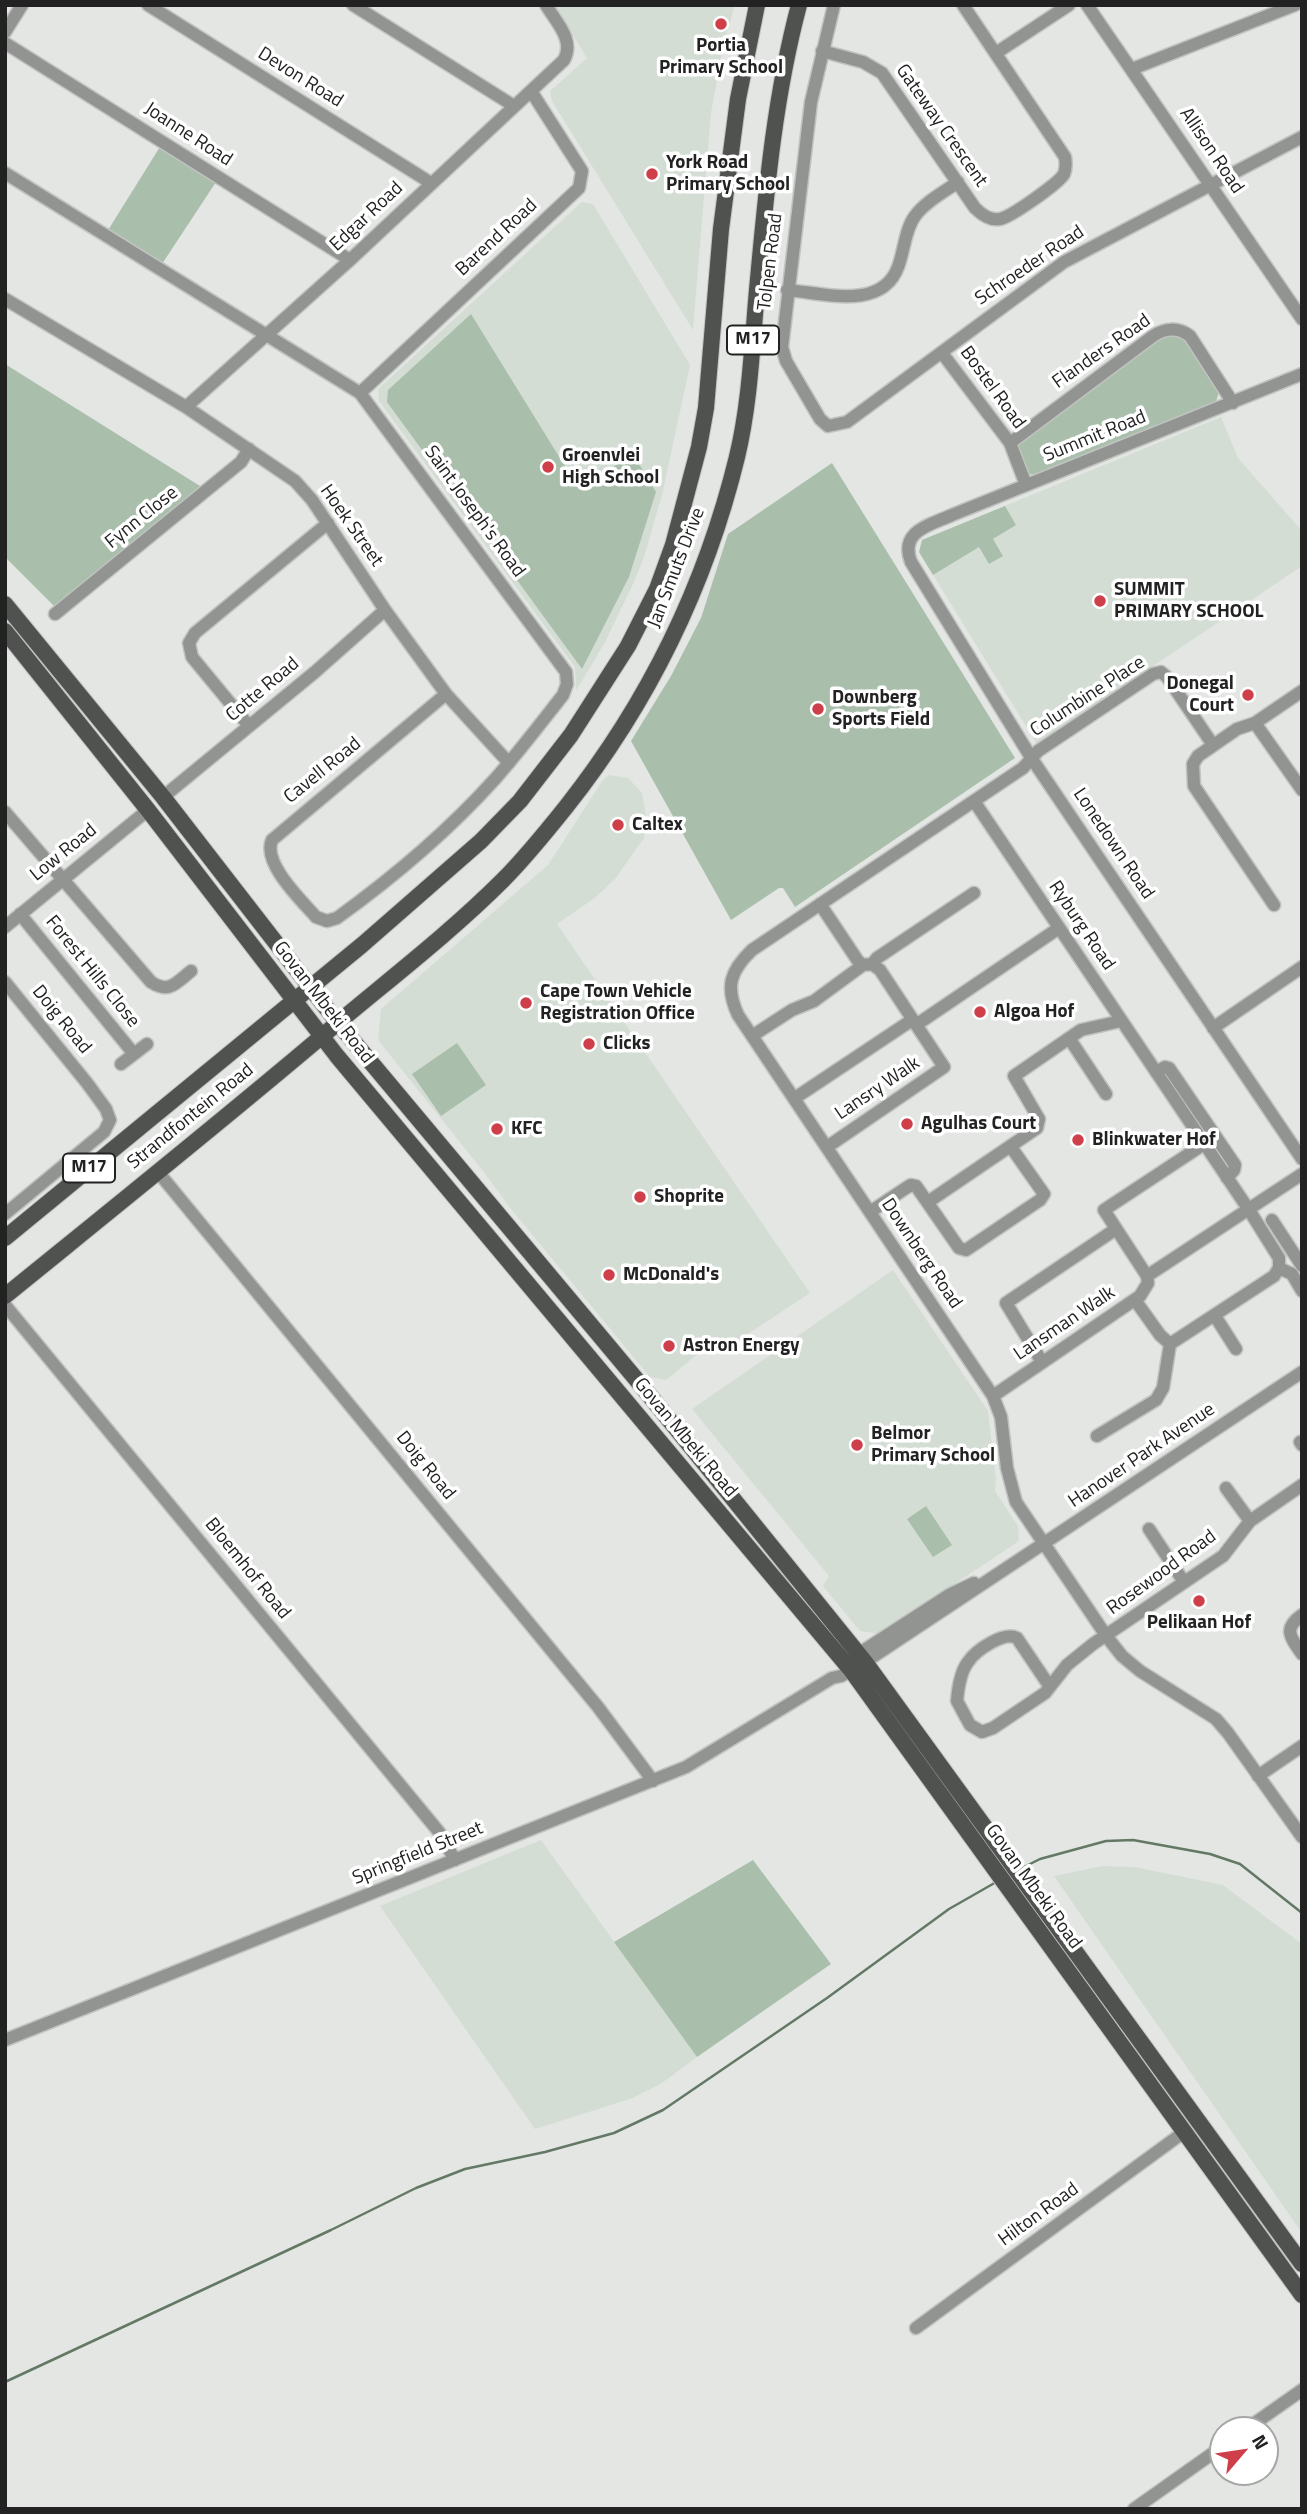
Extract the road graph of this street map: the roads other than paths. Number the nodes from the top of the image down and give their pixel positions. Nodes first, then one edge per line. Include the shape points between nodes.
1 (22, 5) edge
2 (148, 5) edge
3 (353, 5) edge
4 (546, 5) edge
5 (757, 5) edge
6 (799, 5) edge
7 (834, 5) edge
8 (963, 5) edge
9 (1069, 5) edge
10 (1087, 5) edge
11 (1295, 5) edge
12 (5, 32) edge
13 (5, 43) edge
14 (822, 51) junction
15 (996, 53) junction
16 (1132, 69) junction
17 (531, 91) junction
18 (514, 106) junction
19 (1302, 137) edge
20 (7, 178) edge
21 (958, 182) junction
22 (431, 183) junction
23 (1211, 184) junction
24 (349, 260) junction
25 (787, 290) junction
26 (5, 299) edge
27 (1302, 319) edge
28 (267, 334) junction
29 (942, 353) junction
30 (1302, 374) edge
31 (360, 393) junction
32 (1233, 403) junction
33 (186, 407) junction
34 (831, 427) joint
35 (1010, 443) junction
36 (249, 449) junction
37 (1026, 485) junction
38 (328, 523) junction
39 (908, 543) joint
40 (5, 604) edge
41 (385, 610) junction
42 (55, 614) dead end
43 (5, 631) edge
44 (1302, 691) edge
45 (446, 694) junction
46 (1255, 723) junction
47 (249, 726) junction
48 (1213, 745) junction
49 (1032, 759) junction
50 (509, 763) junction
51 (1301, 785) edge
52 (163, 797) junction
53 (974, 800) junction
54 (148, 810) junction
55 (5, 813) edge
56 (62, 879) junction
57 (295, 892) joint
58 (974, 892) dead end
59 (820, 904) junction
60 (1275, 905) dead end
61 (20, 914) junction
62 (5, 927) edge
63 (1059, 928) junction
64 (867, 965) junction
65 (1302, 967) edge
66 (191, 971) dead end
67 (5, 982) edge
68 (310, 988) junction
69 (294, 1001) junction
70 (1121, 1021) junction
71 (914, 1022) junction
72 (338, 1023) junction
73 (1213, 1028) junction
74 (322, 1036) junction
75 (752, 1036) junction
76 (1069, 1038) junction
77 (147, 1044) dead end
78 (134, 1054) junction
79 (121, 1065) dead end
80 (1156, 1072) junction
81 (1106, 1094) dead end
82 (795, 1098) junction
83 (1204, 1143) junction
84 (827, 1147) junction
85 (1011, 1147) junction
86 (1302, 1160) edge
87 (1302, 1174) edge
88 (163, 1178) dead end
89 (1227, 1178) junction
90 (928, 1202) junction
91 (1249, 1210) junction
92 (870, 1212) junction
93 (5, 1214) edge
94 (1272, 1220) dead end
95 (1116, 1229) junction
96 (5, 1238) edge
97 (1285, 1240) junction
98 (1273, 1248) junction
99 (1302, 1266) edge
100 (1279, 1268) junction
101 (1147, 1276) junction
102 (1302, 1291) edge
103 (5, 1296) edge
104 (1135, 1300) junction
105 (5, 1305) edge
106 (1215, 1316) junction
107 (1170, 1344) junction
108 (1236, 1349) dead end
109 (1042, 1362) junction
110 (1302, 1372) edge
111 (993, 1395) junction
112 (1097, 1436) dead end
113 (1302, 1485) edge
114 (1226, 1488) dead end
115 (1250, 1521) junction
116 (1149, 1529) dead end
117 (1045, 1545) junction
118 (1184, 1582) junction
119 (1302, 1615) edge
120 (1107, 1637) junction
121 (1302, 1654) edge
122 (855, 1662) junction
123 (1050, 1687) junction
124 (1302, 1746) edge
125 (1258, 1776) junction
126 (653, 1782) junction
127 (1302, 1837) edge
128 (455, 1860) junction
129 (5, 2040) edge
130 (1184, 2132) junction
131 (1302, 2264) edge
132 (1302, 2295) edge
133 (916, 2328) dead end
134 (1302, 2390) edge
135 (1265, 2416) edge
136 (1209, 2456) edge
137 (1134, 2509) edge

1 - 12 street
2 - 22 street, Devon Road
3 - 18 street
4 - 17 street, Edgar Road via 567,39 568,50 564,60
5 - 68 main road, Jan Smuts Drive / M17 via 738,99 723,216 706,408 689,489 657,589 628,646 577,726 520,801 449,871
6 - 72 main road, Jan Smuts Drive / M17 via 786,55 768,172 747,404 726,500 685,614 603,759 532,849 460,921
7 - 14 street, Tolpen Road
8 - 15 street, Gateway Crescent
9 - 15 street
10 - 16 street, Allison Road
11 - 16 street
13 - 24 street, Joanne Road
14 - 21 street, Gateway Crescent via 863,62 881,73
14 - 25 street, Tolpen Road
15 - 21 street, Gateway Crescent via 1061,148 1065,170 1059,180 1000,219 978,212
16 - 23 street, Allison Road
17 - 18 street, Edgar Road
17 - 31 street, Barend Road via 582,171 579,188
18 - 22 street, Edgar Road
19 - 23 street, Schroeder Road
20 - 28 street, Saint Joseph's Road
21 - 25 street via 915,216 898,269 887,286 858,296
22 - 24 street, Edgar Road
23 - 27 street, Allison Road
23 - 29 street, Schroeder Road via 1064,262
24 - 28 street, Edgar Road
25 - 34 street, Tolpen Road via 784,357 820,419
26 - 33 street, Hoek Street
28 - 31 street, Saint Joseph's Road
28 - 33 street, Edgar Road
29 - 34 street, Schroeder Road via 847,422
29 - 35 street, Bostel Road
30 - 32 street, Summit Road
31 - 50 street, Saint Joseph's Road via 566,672 563,695
32 - 35 street, Flanders Road via 1190,336 1167,330
32 - 37 street, Summit Road
33 - 36 street, Hoek Street
35 - 37 street, Bostel Road
36 - 38 street, Hoek Street via 295,481
36 - 42 street, Fynn Close via 233,468
37 - 39 street, Summit Road via 923,529
38 - 41 street, Hoek Street
38 - 47 street via 195,633 189,643 192,657
39 - 49 street, Lonedown Road via 911,562
40 - 52 main road, Govan Mbeki Road
41 - 45 street, Hoek Street
41 - 47 street, Cotte Road
43 - 54 main road, Govan Mbeki Road
44 - 46 street
45 - 50 street, Hoek Street
45 - 57 street, Cavell Road via 272,840 272,861
46 - 48 street
46 - 51 street
47 - 52 street, Cotte Road
48 - 49 street, Columbine Place via 1167,677 1157,672
48 - 60 street via 1195,758 1194,786
49 - 53 street, Downberg Road
49 - 73 street, Lonedown Road
50 - 57 street, Saint Joseph's Road via 424,848 337,918 316,917
52 - 68 main road, Govan Mbeki Road
53 - 59 street, Downberg Road
53 - 63 street, Ryburg Road
54 - 56 street, Low Road
54 - 69 main road, Govan Mbeki Road
55 - 56 street
56 - 61 street, Low Road
56 - 66 street via 150,982 167,988
58 - 64 street
59 - 64 street, Lansry Walk via 858,961
59 - 75 street, Downberg Road via 740,961 731,979 730,996
61 - 62 street, Low Road
61 - 78 street, Forest Hills Close
63 - 70 street, Ryburg Road
63 - 71 street, Lansry Walk
64 - 71 street, Lansry Walk via 880,970
64 - 75 street
65 - 73 street
67 - 93 street, Doig Road via 87,1083 109,1118 104,1132
68 - 69 main road, Strandfontein Road / M17
68 - 72 main road, Govan Mbeki Road
69 - 74 main road, Govan Mbeki Road
69 - 96 main road, Strandfontein Road / M17
70 - 76 street via 1085,1029
70 - 80 street, Ryburg Road
71 - 82 street, Lansry Walk
71 - 84 street, Lansry Walk via 944,1067
72 - 74 main road, Strandfontein Road / M17
72 - 122 main road, Govan Mbeki Road via 641,1385
73 - 86 street, Lonedown Road
74 - 103 main road, Strandfontein Road / M17
74 - 122 main road, Govan Mbeki Road via 663,1444
75 - 82 street, Downberg Road
76 - 81 street
76 - 85 street via 1014,1076 1040,1122 1035,1131
77 - 78 street, Forest Hills Close
78 - 79 street, Forest Hills Close
80 - 83 street, Ryburg Road
80 - 89 street, Ryburg Road via 1169,1068 1235,1165
82 - 84 street, Downberg Road
83 - 89 street, Ryburg Road
83 - 95 street via 1104,1210
84 - 92 street, Downberg Road
85 - 90 street
85 - 90 street via 1044,1194 1040,1200 964,1250
87 - 91 street
88 - 126 street, Doig Road via 598,1707
89 - 91 street, Ryburg Road
90 - 92 street via 911,1185
91 - 98 street, Ryburg Road
91 - 101 street
92 - 111 street, Downberg Road
94 - 97 street
95 - 101 street
95 - 109 street via 1006,1303
97 - 98 street
97 - 99 street
98 - 100 street, Ryburg Road
100 - 102 street via 1292,1274
100 - 106 street
101 - 104 street, Lansman Walk via 1147,1286
104 - 107 street
104 - 109 street, Lansman Walk
105 - 128 street, Bloemhof Road via 439,1832
106 - 107 street
106 - 108 street
107 - 112 street via 1163,1388 1156,1400
109 - 111 street, Lansman Walk
110 - 117 street, Hanover Park Avenue
111 - 117 street, Downberg Road via 1016,1502
113 - 115 street, Rosewood Road
114 - 115 street
115 - 118 street, Rosewood Road via 1227,1552
116 - 118 street
117 - 120 street, Downberg Road
117 - 122 street, Hanover Park Avenue via 1003,1571 949,1595
118 - 120 street, Rosewood Road
119 - 121 street via 1289,1631
120 - 123 street, Rosewood Road via 1067,1665
120 - 125 street, Downberg Road via 1140,1671 1216,1719
122 - 126 street, Springfield Street via 706,1756
122 - 130 main road, Govan Mbeki Road via 991,1865
122 - 131 main road, Govan Mbeki Road via 1007,1858
123 - 123 street via 1012,1635 970,1659 957,1701 970,1725 982,1732
124 - 125 street
125 - 127 street, Downberg Road
126 - 128 street, Springfield Street
128 - 129 street, Springfield Street
130 - 132 main road, Govan Mbeki Road
130 - 133 street, Hilton Road
134 - 135 street
136 - 137 street

